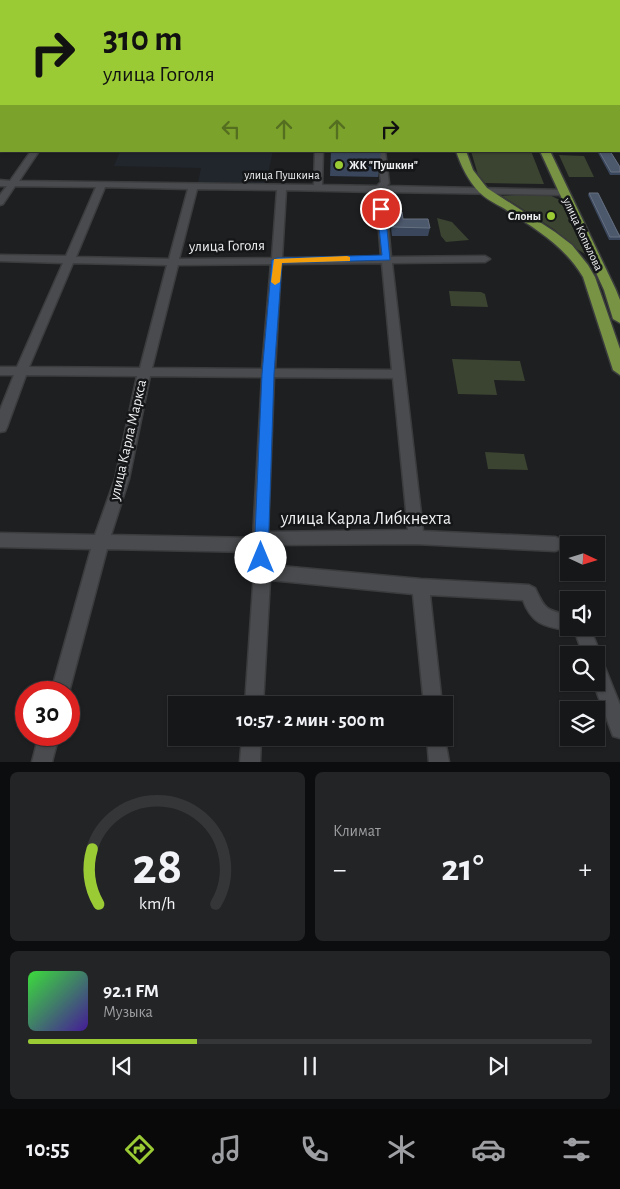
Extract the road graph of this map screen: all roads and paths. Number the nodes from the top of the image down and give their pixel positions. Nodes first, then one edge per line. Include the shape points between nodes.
1 (34, 152) edge
2 (319, 152) edge
3 (381, 152) edge
4 (462, 152) edge
5 (545, 152) edge
6 (0, 183) edge
7 (13, 183) junction
8 (102, 184) junction
9 (194, 186) junction
10 (282, 188) junction
11 (318, 188) junction
12 (380, 188) junction
13 (483, 190) junction
14 (564, 192) junction
15 (0, 202) edge
16 (0, 258) edge
17 (387, 258) junction
18 (485, 259) dead end
19 (68, 260) junction
20 (277, 260) junction
21 (172, 262) junction
22 (620, 318) edge
23 (620, 370) edge
24 (0, 371) edge
25 (21, 372) junction
26 (144, 374) junction
27 (268, 374) junction
28 (398, 374) junction
29 (0, 426) edge
30 (416, 537) junction
31 (0, 540) edge
32 (100, 544) junction
33 (555, 544) dead end
34 (260, 545) junction
35 (262, 572) junction
36 (421, 587) junction
37 (560, 621) edge
38 (63, 681) edge
39 (605, 690) edge
40 (255, 696) edge
41 (432, 696) edge
42 (620, 729) edge
43 (46, 746) edge
44 (251, 746) edge
45 (437, 746) edge
46 (42, 762) edge
47 (250, 762) edge
48 (438, 762) edge

1 - 7 street
2 - 11 street
3 - 12 street via 385,183
4 - 13 main road via 468,170
5 - 14 main road, улица Копылова
6 - 7 street, улица Пушкина
7 - 8 street, улица Пушкина
7 - 15 street
8 - 9 street, улица Пушкина
8 - 19 street
9 - 10 street, улица Пушкина
9 - 21 street, улица Карла Маркса
10 - 11 street, улица Пушкина
10 - 20 street
11 - 12 street, улица Пушкина
12 - 13 street, улица Пушкина
12 - 17 street
13 - 14 street, улица Пушкина
13 - 23 main road, улица Копылова via 551,234 582,264 589,276
14 - 22 main road, улица Копылова
16 - 19 street, улица Гоголя
17 - 18 street, улица Гоголя
17 - 20 street, улица Гоголя
17 - 28 street
19 - 21 street, улица Гоголя
19 - 25 street
20 - 21 street, улица Гоголя
20 - 27 street
21 - 26 street, улица Карла Маркса
24 - 25 street
25 - 26 street
25 - 29 street
26 - 27 street
26 - 32 street, улица Карла Маркса via 122,480
27 - 28 street
27 - 34 street
28 - 30 street
30 - 33 street, улица Карла Либкнехта
30 - 34 street, улица Карла Либкнехта via 269,538
31 - 32 street, улица Карла Либкнехта
32 - 34 street, улица Карла Либкнехта
32 - 38 street, улица Карла Маркса
34 - 35 street
35 - 36 street
35 - 40 street
36 - 37 street via 529,593 532,608 540,615
36 - 41 street
39 - 42 street
43 - 46 street
44 - 47 street
45 - 48 street

